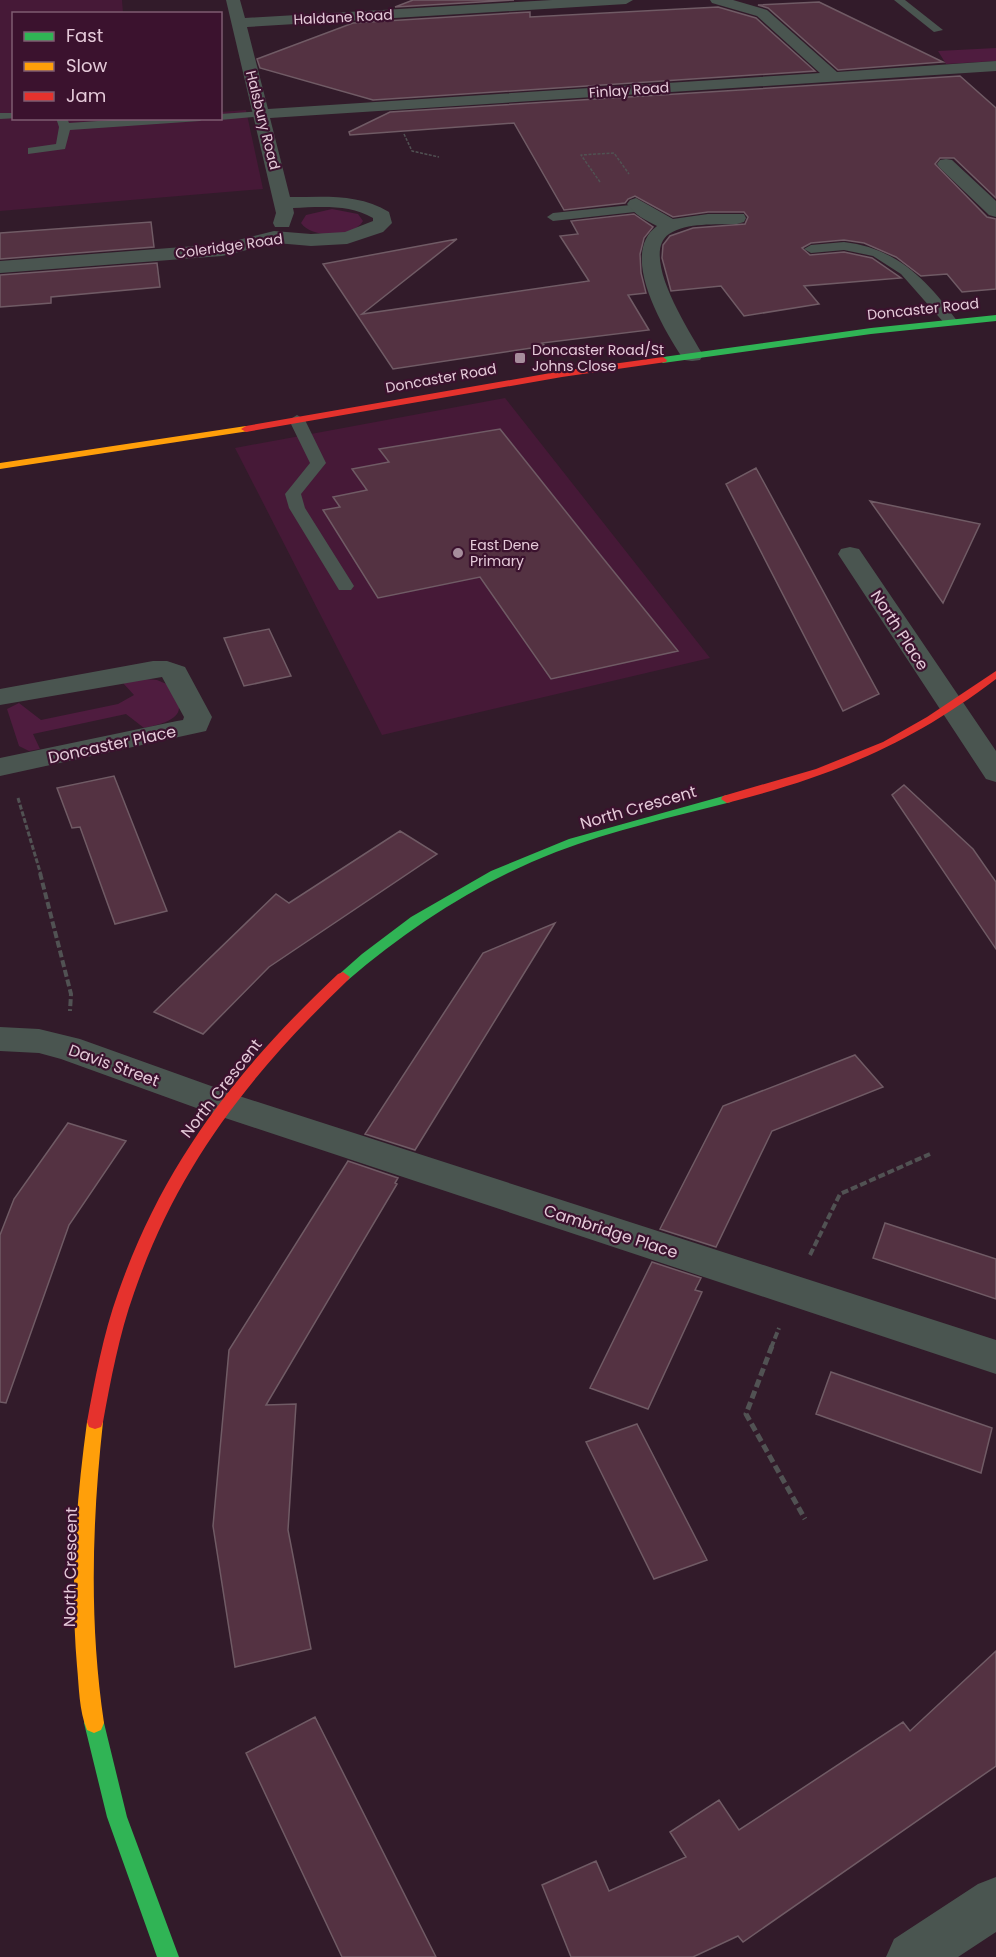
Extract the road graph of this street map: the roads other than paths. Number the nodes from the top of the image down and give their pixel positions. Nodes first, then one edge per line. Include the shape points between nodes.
1 (233, 0) edge
2 (626, 0) edge
3 (717, 0) edge
4 (899, 0) edge
5 (239, 23) junction
6 (938, 30) dead end
7 (996, 66) edge
8 (833, 76) junction
9 (262, 114) junction
10 (222, 117) edge
11 (145, 120) edge
12 (63, 123) edge
13 (32, 151) dead end
14 (946, 164) dead end
15 (283, 203) junction
16 (638, 206) joint
17 (996, 211) edge
18 (553, 218) dead end
19 (737, 218) dead end
20 (672, 226) junction
21 (274, 237) junction
22 (811, 249) dead end
23 (0, 267) edge
24 (996, 318) edge
25 (951, 322) junction
26 (692, 355) junction
27 (297, 420) junction
28 (0, 466) edge
29 (850, 554) dead end
30 (345, 586) dead end
31 (996, 674) edge
32 (0, 697) edge
33 (950, 707) junction
34 (3, 757) edge
35 (996, 773) edge
36 (0, 1039) edge
37 (226, 1105) junction
38 (996, 1357) edge
39 (996, 1902) edge
40 (168, 1957) edge
41 (912, 1957) edge

1 - 5 street, Halsbury Road
2 - 5 street, Haldane Road
3 - 8 street via 767,16
4 - 6 lane
5 - 9 street, Halsbury Road
7 - 8 street, Finlay Road
8 - 9 street, Finlay Road
9 - 10 lane
9 - 15 street, Halsbury Road
11 - 12 lane
12 - 13 lane via 61,147
14 - 17 street
15 - 21 street, Halsbury Road via 284,219
15 - 21 street, Coleridge Road via 361,206 382,216 383,223 346,238
16 - 18 lane
16 - 20 street
19 - 20 street
20 - 26 street via 654,238 648,258 651,274
21 - 23 street, Coleridge Road via 222,250
22 - 25 lane via 855,247 894,261
24 - 25 street, Doncaster Road
25 - 26 street, Doncaster Road
26 - 27 street, Doncaster Road
27 - 28 street, Doncaster Road
27 - 30 lane via 318,463 294,494 297,508
29 - 33 street, North Place
31 - 33 street, North Crescent
32 - 34 street, Doncaster Place via 167,669 174,674 198,717 196,725 182,729
33 - 35 street, North Place
33 - 37 street, North Crescent via 857,757 587,838 519,862 468,888 412,921 354,967 288,1030
36 - 37 street, Davis Street via 39,1041 68,1048
37 - 38 street, Cambridge Place
37 - 40 street, North Crescent via 199,1140 146,1235 120,1306 96,1411 84,1527 82,1595 91,1708 113,1808
39 - 41 street

